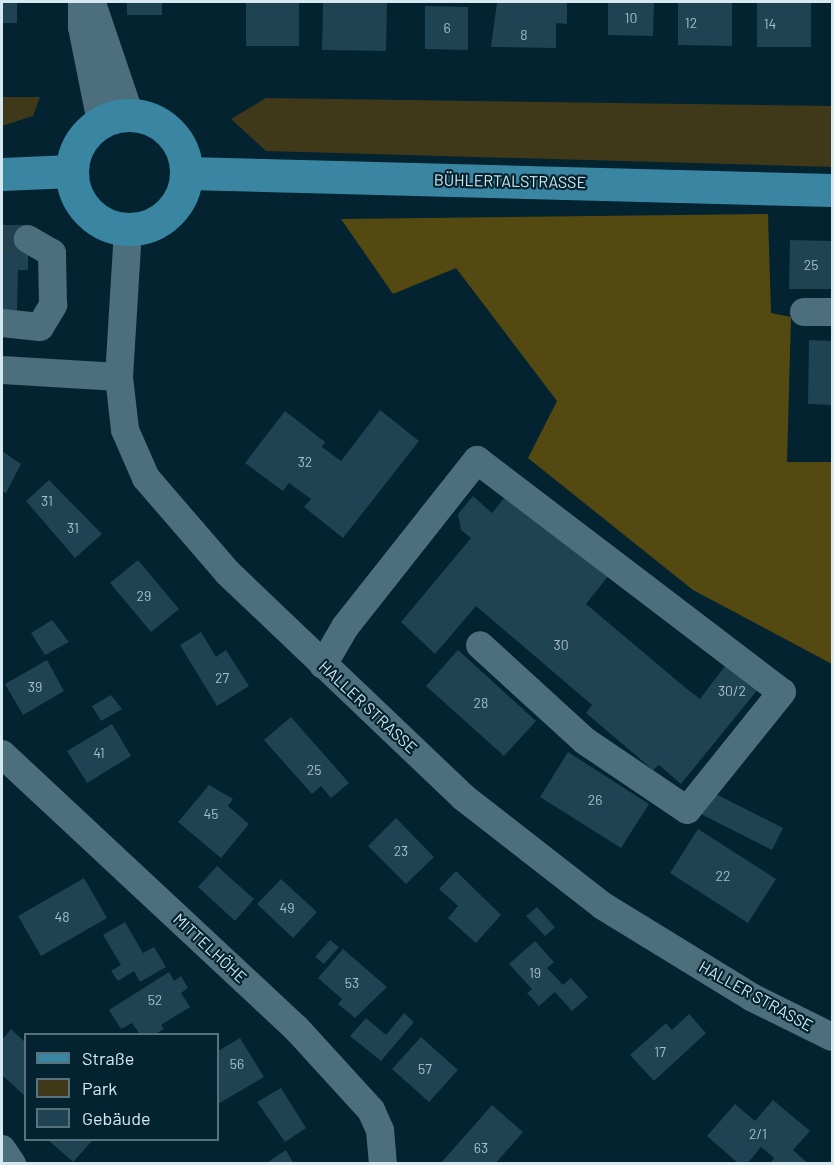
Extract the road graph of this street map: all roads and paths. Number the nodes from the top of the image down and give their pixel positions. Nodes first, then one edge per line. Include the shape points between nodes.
1 (82, 2) edge
2 (92, 2) edge
3 (115, 118) junction
4 (71, 171) junction
5 (186, 173) junction
6 (2, 174) edge
7 (832, 190) edge
8 (128, 230) junction
9 (28, 239) tunnel mouth
10 (804, 312) dead end
11 (832, 312) edge
12 (2, 323) edge
13 (2, 370) edge
14 (119, 377) junction
15 (480, 645) dead end
16 (323, 665) junction
17 (2, 754) edge
18 (832, 1036) edge
19 (2, 1149) edge
20 (12, 1164) edge
21 (383, 1164) edge

1 - 3 street via 82,27
2 - 3 street
3 - 4 main road via 79,142
3 - 5 main road via 144,117 170,132 179,144
4 - 6 main road
4 - 8 main road via 75,193 87,212 113,227
5 - 7 main road, BÜHLERTALSTRASSE
5 - 8 main road via 178,201 169,213 143,228
8 - 14 street, HALLER STRASSE
9 - 12 street via 52,253 53,305 40,327
10 - 11 street
13 - 14 street
14 - 16 street, HALLER STRASSE via 125,430 146,478 228,573
15 - 16 street via 585,741 687,810 782,692 477,460 345,627
16 - 18 street, HALLER STRASSE via 463,797 603,906 753,998
17 - 21 street, MITTELHÖHE via 310,1043 371,1110 380,1130
19 - 20 street

